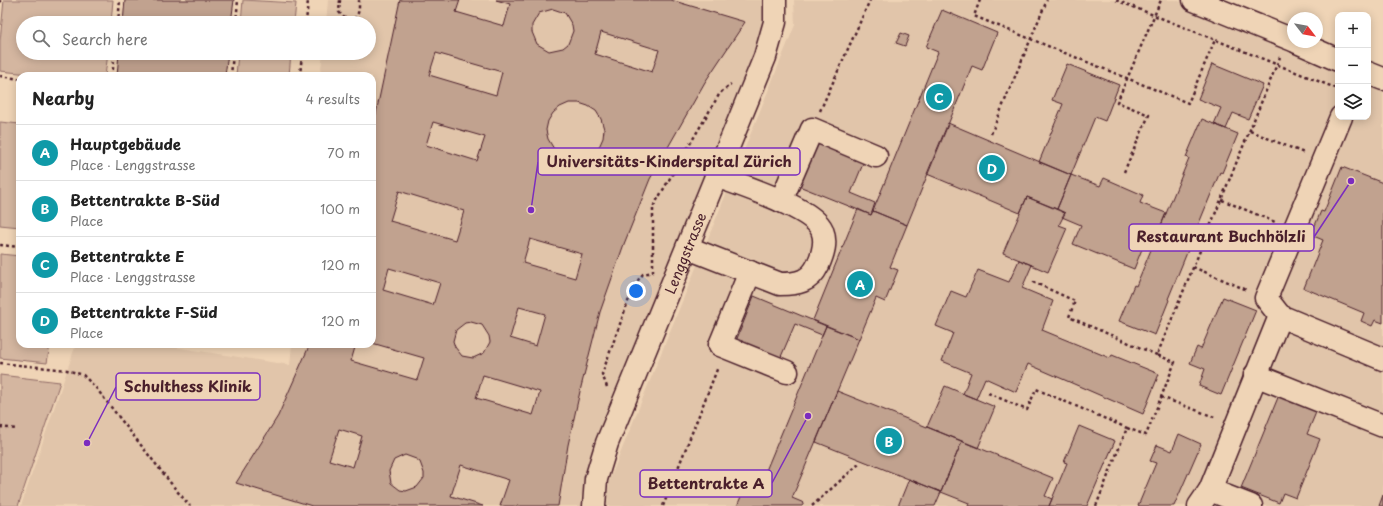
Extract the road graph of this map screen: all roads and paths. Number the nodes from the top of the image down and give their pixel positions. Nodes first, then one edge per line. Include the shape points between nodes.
1 (120, 0) edge
2 (238, 0) edge
3 (308, 0) edge
4 (340, 0) edge
5 (359, 0) edge
6 (775, 0) edge
7 (870, 0) edge
8 (980, 0) edge
9 (1047, 0) edge
10 (1116, 0) edge
11 (1161, 0) edge
12 (1194, 0) edge
13 (1155, 15) junction
14 (119, 16) edge
15 (237, 16) edge
16 (307, 16) edge
17 (342, 16) edge
18 (357, 16) edge
19 (1287, 38) edge
20 (1030, 40) junction
21 (1215, 40) junction
22 (1287, 48) edge
23 (1310, 48) edge
24 (1335, 59) edge
25 (114, 60) edge
26 (233, 60) edge
27 (301, 60) edge
28 (1276, 66) junction
29 (113, 72) edge
30 (232, 72) edge
31 (300, 72) edge
32 (1371, 74) edge
33 (0, 76) edge
34 (16, 78) edge
35 (1128, 78) junction
36 (736, 79) dead end
37 (1383, 79) edge
38 (1335, 88) edge
39 (1340, 120) edge
40 (812, 129) junction
41 (1250, 131) junction
42 (991, 134) dead end
43 (876, 156) dead end
44 (1323, 160) junction
45 (1124, 172) dead end
46 (717, 176) junction
47 (1222, 200) junction
48 (781, 201) junction
49 (1294, 230) junction
50 (0, 245) edge
51 (16, 247) edge
52 (688, 248) junction
53 (1193, 268) junction
54 (654, 272) junction
55 (750, 272) junction
56 (653, 277) dead end
57 (1032, 282) dead end
58 (1266, 298) junction
59 (1280, 316) junction
60 (726, 347) junction
61 (1157, 355) junction
62 (1383, 359) edge
63 (0, 363) edge
64 (787, 372) dead end
65 (1255, 376) junction
66 (607, 388) dead end
67 (988, 393) dead end
68 (1161, 397) junction
69 (1235, 425) junction
70 (1383, 426) edge
71 (0, 427) edge
72 (1127, 428) junction
73 (17, 429) dead end
74 (860, 463) dead end
75 (1204, 498) edge
76 (190, 506) edge
77 (594, 506) edge
78 (663, 506) edge
79 (812, 506) edge
80 (1096, 506) edge
81 (1251, 506) edge

1 - 14 path
2 - 15 path
3 - 16 path
4 - 17 path via 339,12
5 - 18 path
6 - 46 street, Lenggstrasse via 775,22 769,44
7 - 40 path
8 - 20 path via 974,16
9 - 20 path
10 - 13 path
11 - 13 path
12 - 19 street
13 - 21 path
13 - 35 path
20 - 35 path
20 - 42 path
21 - 28 path
21 - 35 path via 1188,103
22 - 28 path
23 - 24 street
25 - 29 path
26 - 30 path
27 - 31 path
28 - 38 path
28 - 41 path
32 - 37 street
33 - 34 path
35 - 45 path via 1117,102 1149,115
36 - 54 path via 720,93 653,207
39 - 44 street
40 - 43 street
40 - 48 street
41 - 44 path
41 - 47 path
44 - 49 street
46 - 48 street
46 - 52 street, Lenggstrasse
47 - 49 path
47 - 53 path
48 - 55 street via 809,215 822,229 825,246 822,257 811,276 796,284 780,284
49 - 58 street
50 - 51 path
52 - 55 street
52 - 77 street, Lenggstrasse via 607,443 596,479
53 - 58 path
53 - 61 path
54 - 56 path
54 - 66 path via 643,274 634,285 602,374
55 - 60 street via 720,345
57 - 61 path via 1075,301 1069,317
58 - 59 street
59 - 62 street
59 - 65 street
60 - 64 street
60 - 78 path
61 - 68 path via 1175,362
63 - 76 path via 67,370 83,375
65 - 69 street
65 - 70 street
67 - 72 path via 1027,410 1036,389
68 - 69 path
68 - 72 path via 1146,435
69 - 75 street
71 - 73 path
72 - 80 path
74 - 79 path
75 - 81 street

